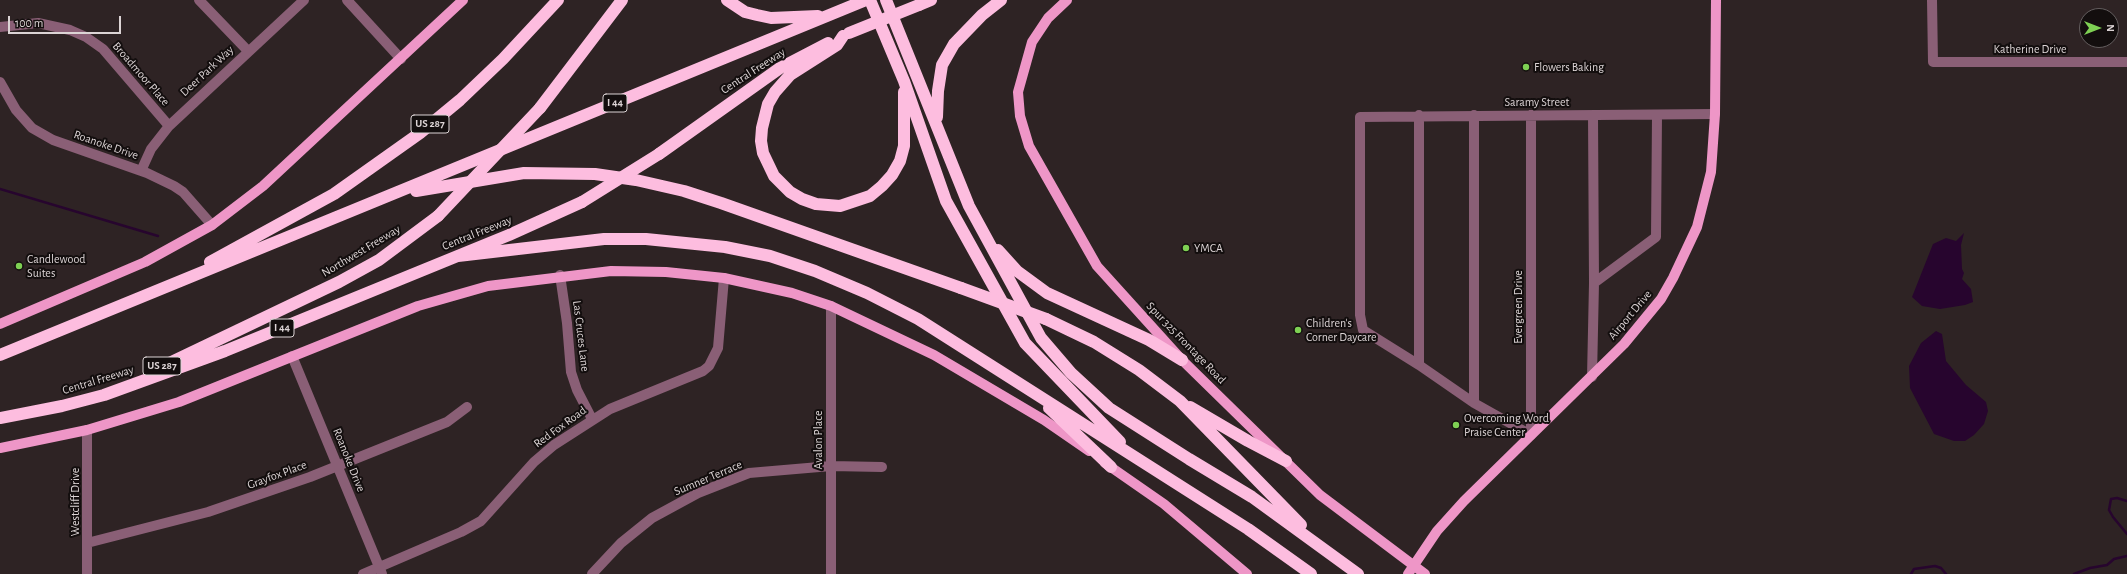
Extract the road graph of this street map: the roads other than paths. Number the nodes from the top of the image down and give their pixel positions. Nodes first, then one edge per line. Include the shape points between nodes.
1 (199, 0) edge
2 (304, 0) edge
3 (347, 0) edge
4 (464, 0) edge
5 (558, 0) edge
6 (622, 0) edge
7 (727, 0) edge
8 (866, 0) edge
9 (870, 0) edge
10 (886, 0) edge
11 (931, 0) edge
12 (1001, 0) edge
13 (1067, 0) edge
14 (1716, 0) edge
15 (1932, 0) edge
16 (826, 16) junction
17 (0, 27) edge
18 (846, 35) junction
19 (248, 50) junction
20 (400, 58) junction
21 (2127, 62) edge
22 (904, 81) junction
23 (0, 82) edge
24 (1657, 114) junction
25 (1715, 114) junction
26 (1474, 115) junction
27 (1531, 115) junction
28 (1593, 115) junction
29 (1419, 116) junction
30 (938, 124) junction
31 (169, 126) junction
32 (141, 171) junction
33 (389, 196) junction
34 (212, 225) junction
35 (982, 230) junction
36 (458, 256) junction
37 (560, 275) junction
38 (724, 278) junction
39 (1594, 283) junction
40 (160, 289) junction
41 (830, 306) junction
42 (0, 324) edge
43 (0, 355) edge
44 (292, 356) junction
45 (1182, 360) junction
46 (1419, 365) junction
47 (1592, 377) junction
48 (1028, 388) junction
49 (104, 395) junction
50 (1180, 401) junction
51 (1474, 403) junction
52 (467, 407) dead end
53 (0, 418) edge
54 (592, 419) junction
55 (87, 430) junction
56 (1531, 435) junction
57 (0, 448) edge
58 (1134, 457) junction
59 (1286, 461) junction
60 (337, 466) junction
61 (830, 466) junction
62 (882, 467) dead end
63 (1111, 467) junction
64 (87, 543) junction
65 (1324, 549) junction
66 (380, 570) edge
67 (1411, 570) edge
68 (87, 574) edge
69 (363, 574) edge
70 (592, 574) edge
71 (831, 574) edge
72 (1247, 574) edge
73 (1311, 574) edge
74 (1358, 574) edge
75 (1425, 574) edge

1 - 19 street
2 - 19 street, Deer Park Way
3 - 20 street
4 - 20 main road
5 - 40 highway, US 287 via 503,59 460,100 381,161 334,194
6 - 49 highway, Northwest Freeway / US 287, bridge via 540,108 438,216 379,260 339,282 219,337
7 - 16 highway via 745,12 771,18
8 - 16 highway, Central Freeway / I 44
9 - 22 highway
10 - 30 highway
11 - 18 highway, Central Freeway / I 44, bridge
12 - 30 highway via 958,39 942,65 938,90
13 - 45 main road, Spur 325 Frontage Road via 1048,18 1032,42 1023,69 1018,92 1020,116 1028,146 1097,266
14 - 25 main road, Airport Drive
15 - 21 street, Katherine Drive via 1932,62
16 - 33 highway, Central Freeway / I 44
17 - 31 street, Broadmoor Place via 38,23 70,30 86,37 103,49
18 - 22 highway via 837,45 790,75 768,104 762,128 763,153 774,176 790,192 816,204 840,206 870,196 882,186 900,161 904,146
18 - 36 highway, Central Freeway / I 44, bridge via 780,68 659,154 582,202
19 - 31 street, Deer Park Way
20 - 34 main road via 263,186
22 - 58 highway via 946,201 1025,343
23 - 32 street, Roanoke Drive via 16,110 42,135
24 - 25 street, Saramy Street
24 - 28 street, Saramy Street
24 - 39 street via 1656,237
25 - 47 main road, Airport Drive via 1710,172 1697,227 1686,253 1661,299 1624,344
26 - 27 street, Saramy Street
26 - 29 street, Saramy Street
26 - 51 street
27 - 28 street, Saramy Street
27 - 56 street, Evergreen Drive
28 - 39 street
29 - 46 street
29 - 46 street, Saramy Street via 1360,117 1360,315 1363,330
30 - 35 highway
31 - 32 street, Deer Park Way via 151,149
32 - 34 street, Roanoke Drive via 183,192
33 - 40 highway, Central Freeway / I 44
33 - 50 highway, bridge via 524,173 613,176 684,191 1046,319 1094,342 1139,370
34 - 42 main road via 145,262
35 - 45 highway via 1017,271 1047,293 1149,340
35 - 65 highway via 1041,338 1071,373 1109,408 1252,497
36 - 48 highway via 604,239 646,239 725,247 770,256 815,271 867,293 918,319
36 - 49 highway, Central Freeway / I 44 via 225,351
37 - 38 main road via 611,270
37 - 44 main road via 488,286 418,306
37 - 54 street, Las Cruces Lane via 571,372
38 - 41 main road via 792,293
38 - 54 street, Red Fox Road via 718,348 709,366
39 - 47 street
40 - 43 highway, Central Freeway / I 44
41 - 61 street, Avalon Place
41 - 63 main road via 934,355 1044,420
44 - 55 main road via 179,402
44 - 60 street, Roanoke Drive
45 - 59 main road, Spur 325 Frontage Road
46 - 51 street
47 - 56 main road, Airport Drive
48 - 58 highway
48 - 63 highway
49 - 53 highway, Central Freeway / I 44
50 - 59 highway
50 - 65 highway
51 - 56 street
52 - 60 street, Grayfox Place via 447,422
54 - 66 street, Red Fox Road via 534,462 481,521
55 - 57 main road
55 - 64 street, Westcliff Drive
56 - 67 main road, Airport Drive via 1473,490 1438,531
58 - 73 highway via 1248,529
59 - 67 main road, Spur 325 Frontage Road via 1320,495
60 - 64 street, Grayfox Place via 208,512
60 - 66 street, Roanoke Drive
61 - 62 street, Sumner Terrace
61 - 70 street, Sumner Terrace via 749,473 698,493 652,518 621,544
61 - 71 street, Avalon Place
63 - 72 main road via 1164,504
64 - 68 street, Westcliff Drive
65 - 74 highway
66 - 69 street, Red Fox Road
67 - 75 main road, Spur 325 Frontage Road

